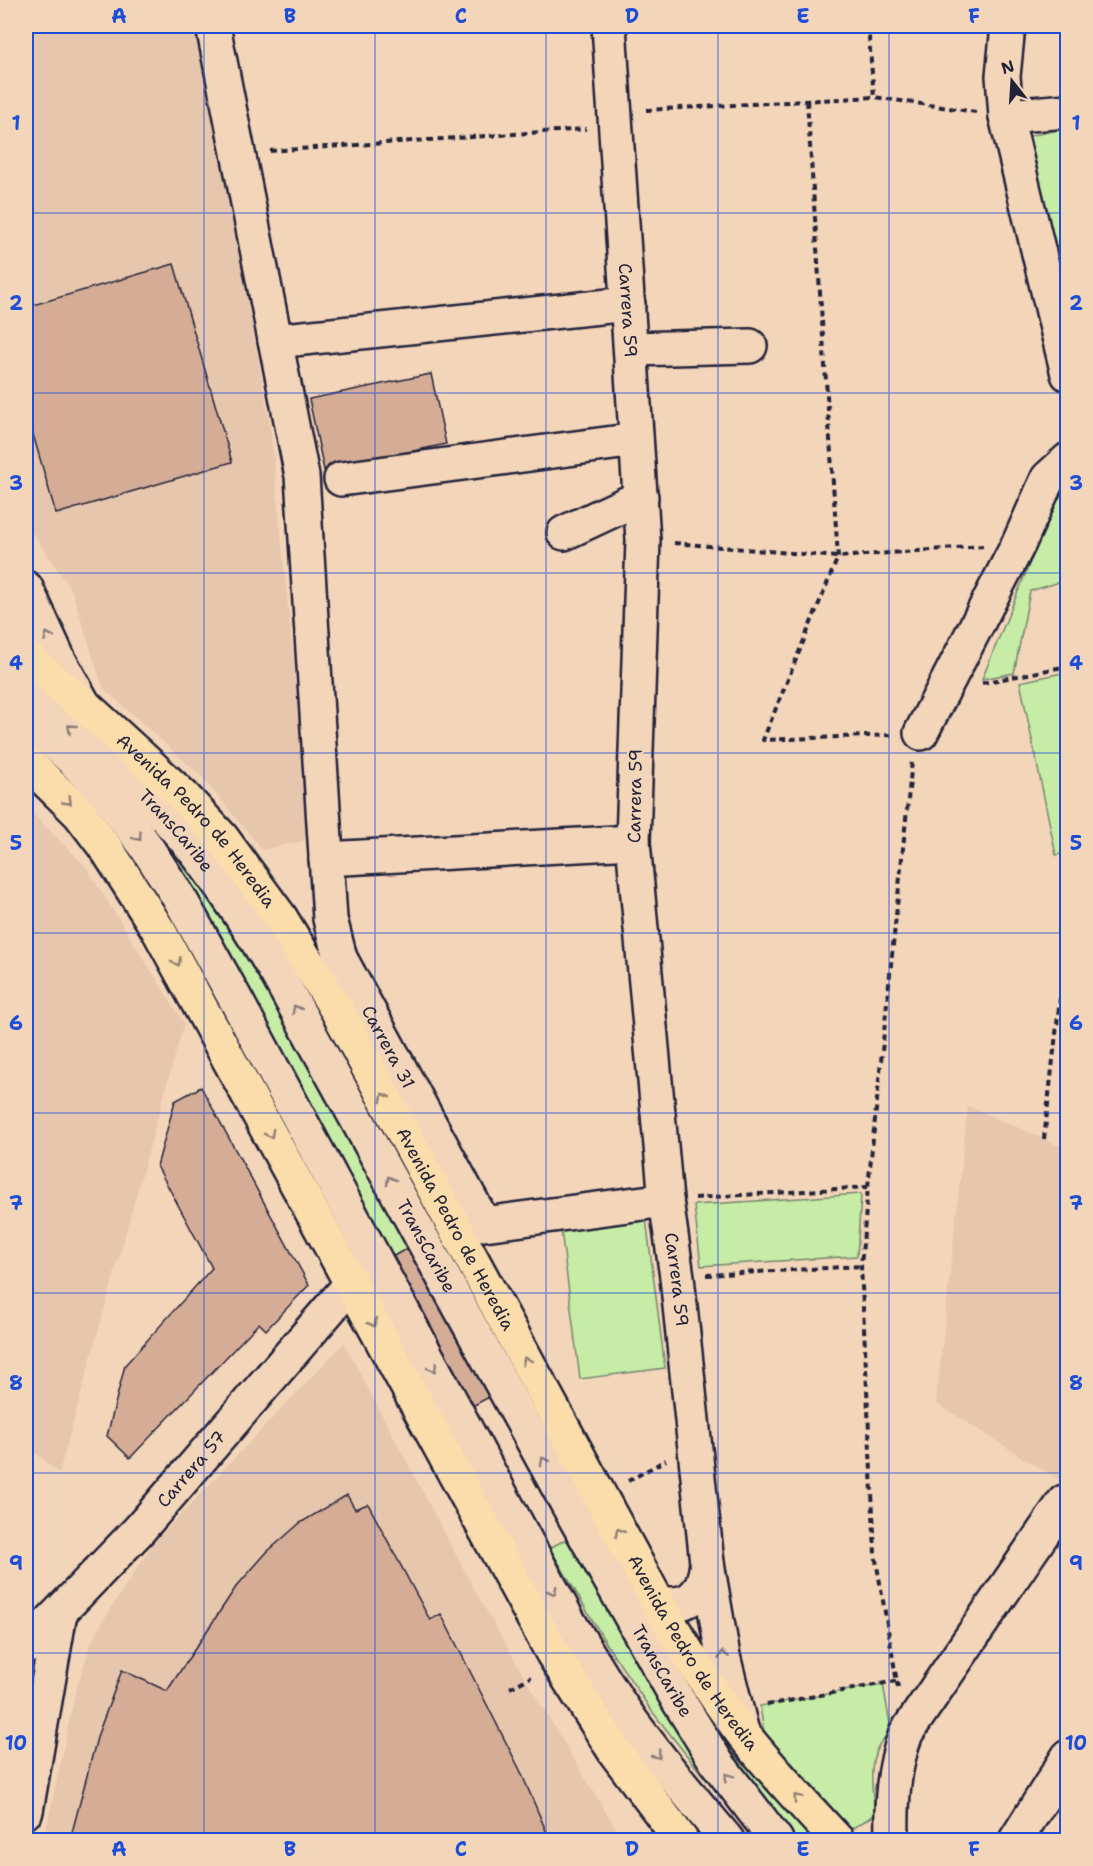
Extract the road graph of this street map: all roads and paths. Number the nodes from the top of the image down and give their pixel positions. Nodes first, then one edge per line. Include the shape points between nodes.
1 (213, 26) edge
2 (609, 26) edge
3 (868, 26) edge
4 (1008, 26) edge
5 (874, 97) junction
6 (807, 101) junction
7 (1068, 111) edge
8 (1006, 116) junction
9 (615, 119) junction
10 (237, 154) junction
11 (628, 304) junction
12 (275, 341) junction
13 (750, 346) dead end
14 (631, 349) junction
15 (1068, 374) edge
16 (636, 440) junction
17 (1068, 460) edge
18 (341, 478) dead end
19 (641, 497) junction
20 (564, 533) dead end
21 (643, 540) junction
22 (1019, 543) junction
23 (838, 557) junction
24 (26, 588) edge
25 (26, 657) edge
26 (1068, 666) edge
27 (1009, 677) dead end
28 (26, 690) edge
29 (85, 706) junction
30 (26, 719) edge
31 (916, 748) junction
32 (26, 761) edge
33 (633, 842) junction
34 (326, 860) junction
35 (1068, 927) edge
36 (1044, 1139) dead end
37 (868, 1187) junction
38 (666, 1200) junction
39 (861, 1266) junction
40 (678, 1277) junction
41 (351, 1284) junction
42 (694, 1444) junction
43 (620, 1486) dead end
44 (1064, 1502) dead end
45 (707, 1563) junction
46 (658, 1603) junction
47 (60, 1612) junction
48 (26, 1647) edge
49 (537, 1673) dead end
50 (896, 1681) junction
51 (510, 1688) dead end
52 (739, 1721) junction
53 (906, 1733) junction
54 (1068, 1757) edge
55 (26, 1811) edge
56 (885, 1834) edge
57 (681, 1840) edge
58 (727, 1840) edge
59 (776, 1840) edge
60 (837, 1840) edge
61 (1016, 1840) edge

1 - 10 street, Carrera 31
2 - 9 street, Carrera 59
3 - 5 path
4 - 8 street via 1003,76
5 - 6 path
5 - 8 path
6 - 9 path
6 - 23 path
7 - 8 street
8 - 15 street
9 - 10 path
9 - 11 street, Carrera 59
10 - 12 street, Carrera 31
11 - 12 street
11 - 14 street, Carrera 59
12 - 34 street, Carrera 31 via 302,476
13 - 14 street
14 - 16 street, Carrera 59
16 - 18 street
16 - 19 street, Carrera 59
17 - 22 street via 1048,478
19 - 20 street
19 - 21 street, Carrera 59
21 - 23 path
21 - 33 street, Carrera 59
22 - 23 path
22 - 31 street
23 - 31 path via 763,740
29 -> 24 street
25 - 29 highway, Avenida Pedro de Heredia
26 - 27 path
59 -> 28 street, TransCaribe via 717,1763 678,1700 241,914 193,849 142,793
46 -> 29 highway, Avenida Pedro de Heredia via 303,952 222,838
30 -> 58 street, TransCaribe via 73,760 112,802 180,899 569,1622 637,1730
31 - 37 path
32 -> 41 highway via 80,814 148,912
33 - 34 street
33 - 38 street, Carrera 59
34 - 38 street, Carrera 31 via 330,919 340,958 484,1224
35 - 36 path
37 - 38 path
37 - 39 path
38 - 40 street, Carrera 59
39 - 40 path
39 - 50 path via 875,1554
40 - 42 street, Carrera 59
41 - 47 street, Carrera 57 via 139,1530
41 -> 57 highway via 552,1652 615,1752
42 - 43 path
42 - 45 street, Carrera 59
44 - 53 street
45 - 46 street, Carrera 59 via 699,1591 687,1601 673,1605
52 -> 45 street, Carrera 59
46 - 52 highway, Avenida Pedro de Heredia via 705,1680
47 - 48 street, Carrera 57
47 - 55 street
49 - 51 path
50 - 52 path
50 - 53 path
60 -> 52 highway, Avenida Pedro de Heredia via 799,1800
53 - 56 street via 894,1774
54 - 61 street

